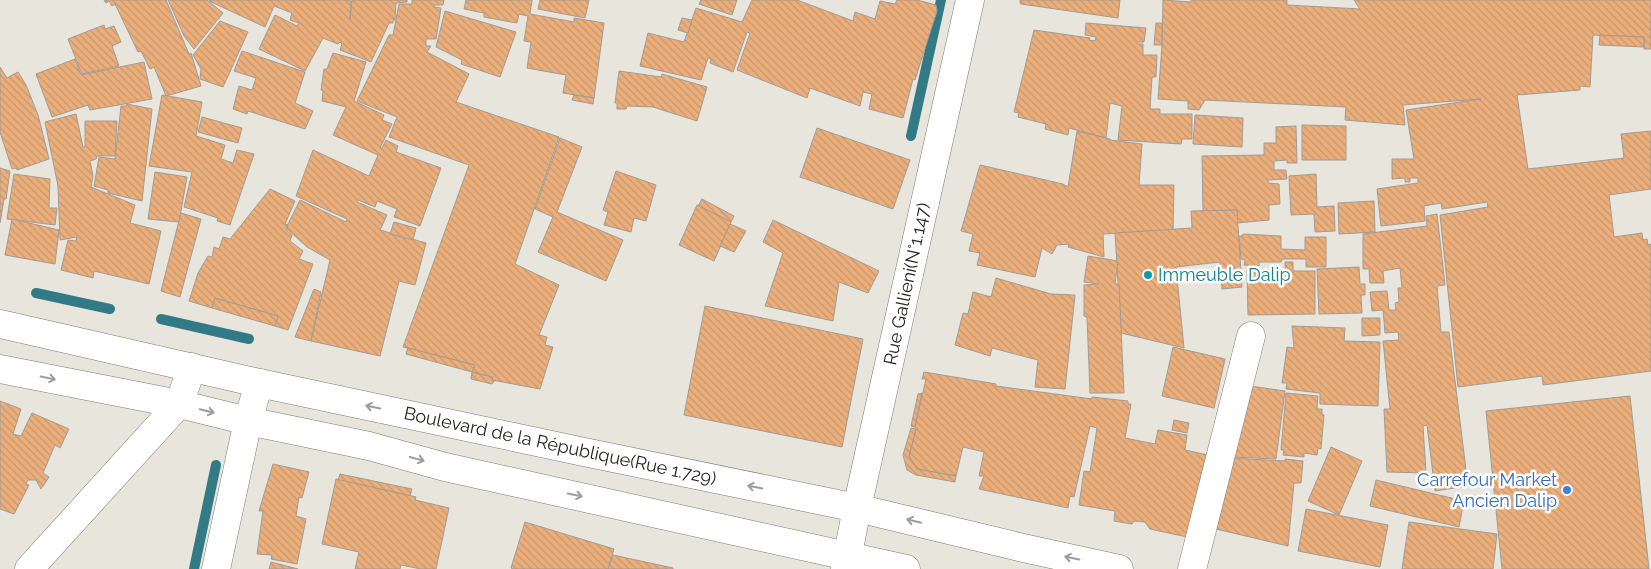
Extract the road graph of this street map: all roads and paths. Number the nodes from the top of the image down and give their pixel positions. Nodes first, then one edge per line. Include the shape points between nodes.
1 (970, 0) edge
2 (0, 324) edge
3 (1252, 336) dead end
4 (192, 367) junction
5 (0, 369) edge
6 (258, 383) junction
7 (178, 404) junction
8 (248, 421) junction
9 (857, 508) junction
10 (847, 562) edge
11 (29, 569) edge
12 (216, 569) edge
13 (906, 569) edge
14 (1119, 569) edge
15 (1192, 569) edge

1 - 9 main road, Rue Gallieni(N°1.147)
2 - 4 main road, Boulevard de la République(Rue 1.729)
3 - 15 main road
4 - 6 main road, Boulevard de la République(Rue 1.729)
4 - 7 main road
5 -> 7 main road
6 - 8 main road
9 -> 6 main road, Boulevard de la République(Rue 1.729)
7 -> 8 main road
7 - 11 main road
8 -> 10 main road via 369,446
8 - 12 main road
9 - 10 main road, Rue Gallieni(N°1.147)
14 -> 9 main road, Boulevard de la République(Rue 1.729)
10 - 13 main road

